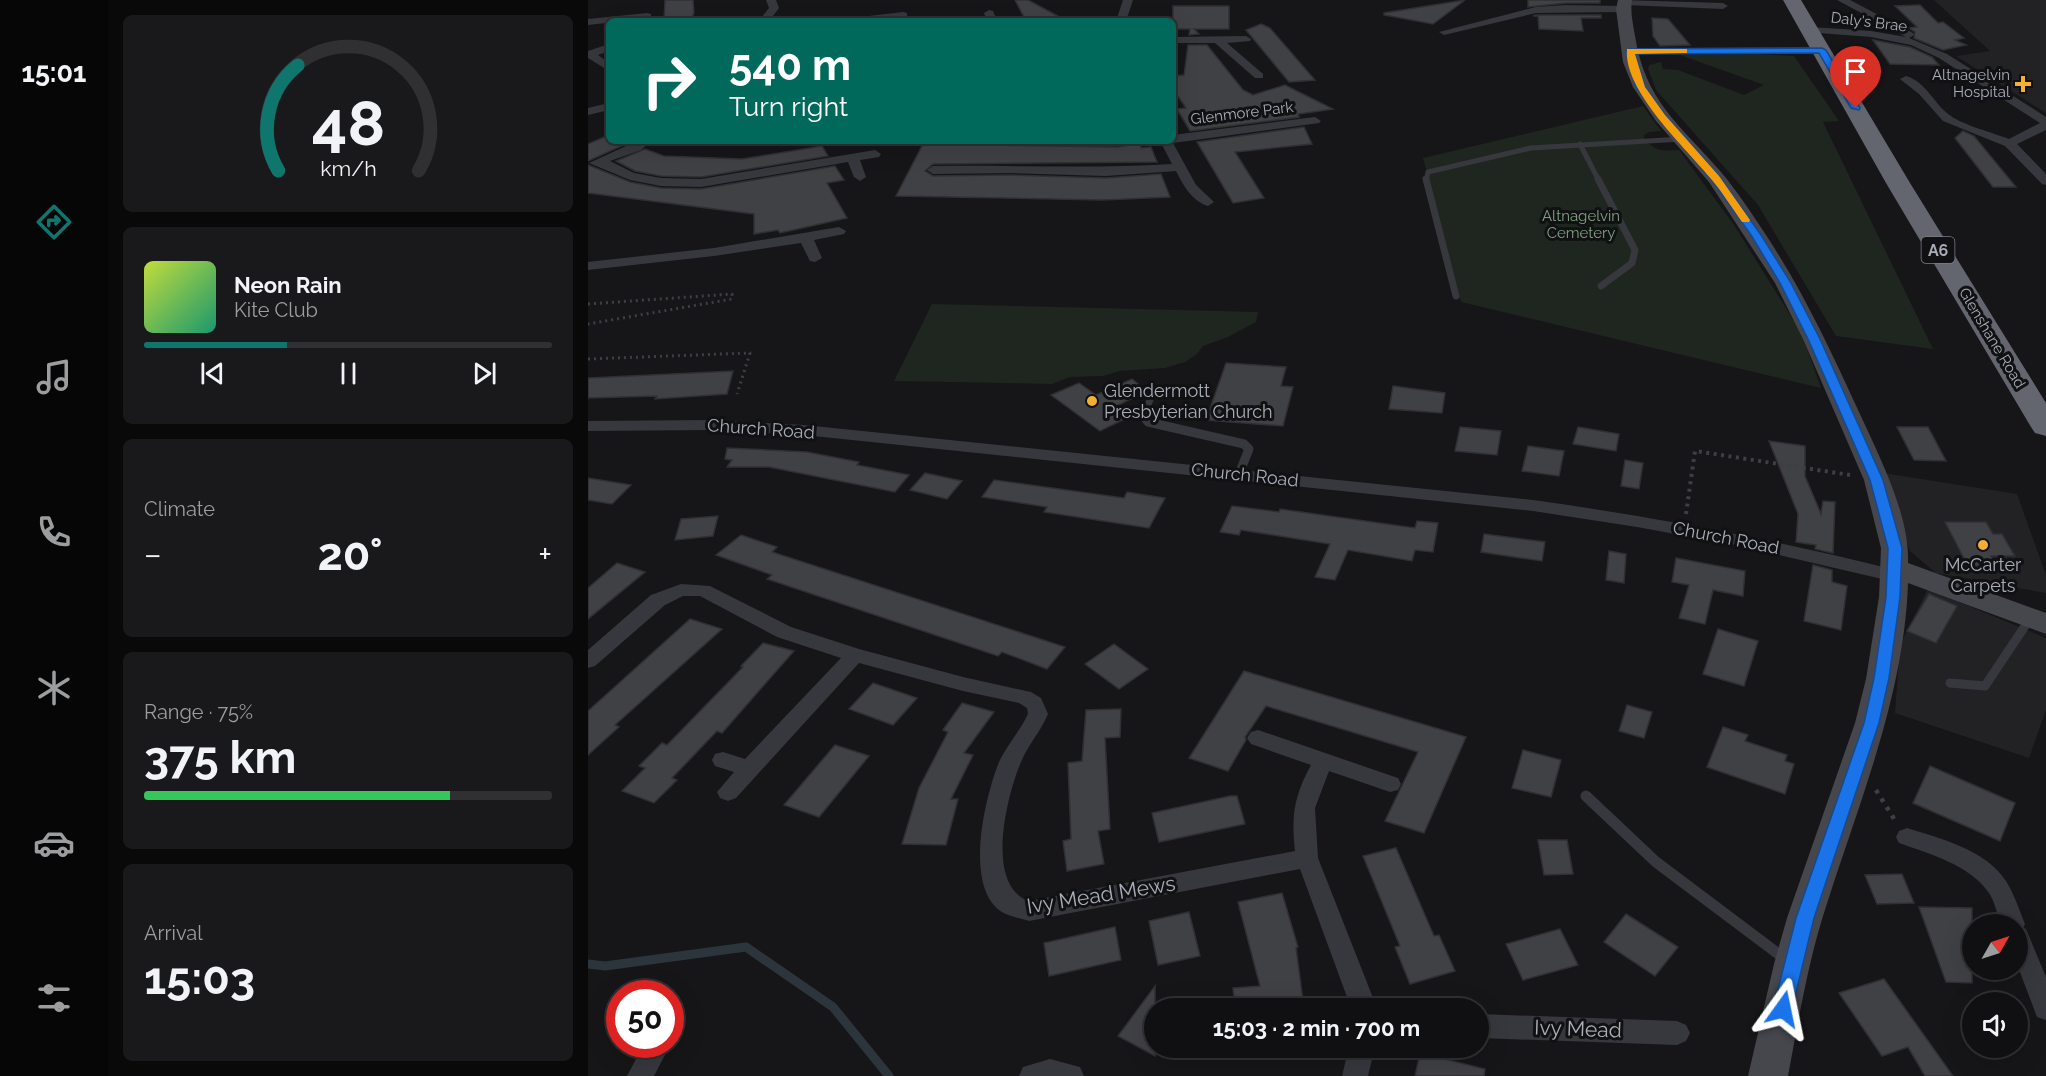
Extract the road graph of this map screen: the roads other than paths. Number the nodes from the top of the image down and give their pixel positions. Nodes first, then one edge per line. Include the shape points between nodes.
1 (771, 0) edge
2 (1128, 0) edge
3 (1792, 0) edge
4 (1842, 0) edge
5 (1722, 3) edge
6 (1624, 4) edge
7 (647, 15) edge
8 (1726, 16) dead end
9 (622, 18) edge
10 (766, 18) edge
11 (1122, 18) edge
12 (606, 20) edge
13 (588, 22) edge
14 (1444, 32) dead end
15 (1246, 39) dead end
16 (1176, 40) edge
17 (1218, 40) junction
18 (1816, 40) junction
19 (1914, 42) junction
20 (606, 48) edge
21 (1630, 51) junction
22 (589, 54) edge
23 (606, 66) edge
24 (1259, 76) dead end
25 (1906, 79) dead end
26 (606, 107) edge
27 (588, 112) edge
28 (1315, 121) dead end
29 (2046, 124) edge
30 (1176, 139) edge
31 (1682, 139) junction
32 (2009, 142) junction
33 (641, 144) edge
34 (1168, 144) edge
35 (1580, 144) junction
36 (875, 154) dead end
37 (853, 158) junction
38 (594, 163) edge
39 (1179, 167) junction
40 (933, 170) dead end
41 (860, 177) dead end
42 (2046, 182) edge
43 (1208, 202) dead end
44 (839, 231) dead end
45 (806, 238) junction
46 (815, 258) dead end
47 (588, 266) edge
48 (1601, 286) dead end
49 (1456, 296) dead end
50 (1153, 392) dead end
51 (588, 426) edge
52 (2046, 427) edge
53 (1239, 474) junction
54 (1895, 572) junction
55 (2038, 621) edge
56 (855, 655) junction
57 (588, 661) edge
58 (1950, 683) dead end
59 (1258, 738) dead end
60 (723, 760) dead end
61 (1323, 762) junction
62 (750, 769) junction
63 (1390, 784) dead end
64 (728, 792) dead end
65 (1586, 796) dead end
66 (1906, 837) road end
67 (1307, 858) junction
68 (2009, 914) edge
69 (2028, 962) edge
70 (1792, 964) junction
71 (1360, 998) edge
72 (2046, 1010) edge
73 (1489, 1026) edge
74 (1677, 1033) dead end
75 (650, 1058) edge
76 (1359, 1058) edge
77 (640, 1076) edge
78 (1032, 1076) edge
79 (1071, 1076) edge
80 (1355, 1076) edge
81 (1768, 1076) edge

1 - 10 street via 774,8
2 - 11 street
3 - 18 highway, Glenshane Road / A6
4 - 19 street via 1917,40
5 - 6 street
5 - 8 street
6 - 14 street via 1536,10
6 - 21 main road
7 - 9 street
12 - 13 street
15 - 17 street
16 - 17 street
17 - 24 street, Glenmore Park
18 - 19 street, Daly's Brae via 1871,34
18 - 21 street, Daly's Brae
18 - 52 highway, Glenshane Road / A6
19 - 29 street, Daly's Brae via 1943,56
20 - 22 street
21 - 31 main road via 1641,87
22 - 23 street
25 - 32 street via 1947,119
26 - 27 street
28 - 30 street, Glenmore Park
29 - 32 street
31 - 35 lane
31 - 54 main road via 1716,178 1756,235 1814,339 1877,480 1895,548
32 - 42 street
33 - 38 street
34 - 39 street
35 - 48 lane via 1635,250 1632,263
35 - 49 lane via 1531,148 1428,172 1425,177
36 - 37 street
37 - 38 street via 700,183 661,182
37 - 41 street
39 - 40 street via 1106,172
39 - 43 street via 1191,187
44 - 45 street
45 - 46 street
45 - 47 street via 707,255
50 - 53 lane via 1144,417 1148,422 1245,444 1249,449
51 - 53 street, Church Road via 712,425 804,430
53 - 54 street, Church Road via 1528,504
54 - 55 main road, Church Road
54 - 70 main road via 1871,723
55 - 58 lane via 1985,686
56 - 57 street, Ivy Mead Mews via 784,632 703,590 681,590 658,600
56 - 62 street
56 - 67 street, Ivy Mead Mews via 1024,697 1038,707 1035,721 1004,776 992,828 991,864 999,890 1018,910
59 - 61 street
60 - 62 street
61 - 63 street
61 - 67 street via 1304,803
62 - 64 street
65 - 70 lane via 1656,862
66 - 68 street via 1936,845 1986,874 2001,894
67 - 71 street
69 - 72 street
70 - 81 main road
73 - 74 street, Ivy Mead
75 - 77 street
76 - 80 street
78 - 79 street via 1050,1071

